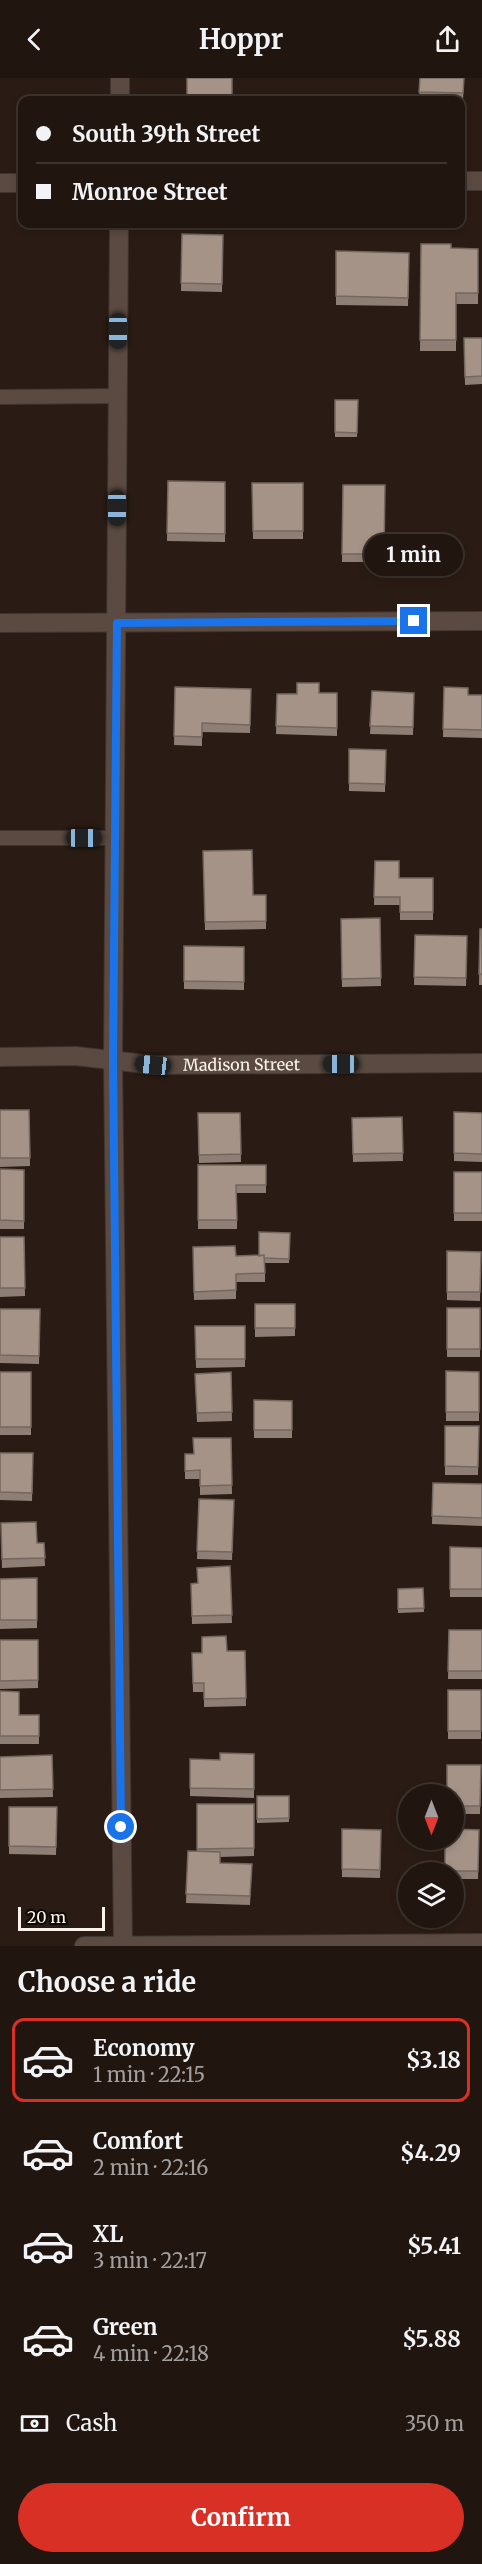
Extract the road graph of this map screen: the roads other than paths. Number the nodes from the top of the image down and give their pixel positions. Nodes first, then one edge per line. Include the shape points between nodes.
1 (120, 78) edge
2 (120, 96) edge
3 (465, 181) edge
4 (482, 181) edge
5 (0, 183) edge
6 (18, 183) edge
7 (119, 228) edge
8 (118, 396) junction
9 (0, 398) edge
10 (482, 621) edge
11 (0, 623) edge
12 (117, 623) junction
13 (0, 838) edge
14 (115, 838) junction
15 (0, 1057) edge
16 (113, 1060) junction
17 (482, 1063) edge
18 (482, 1943) edge
19 (84, 1946) edge
20 (123, 1946) edge

1 - 2 street
3 - 4 street
5 - 6 street
7 - 8 street
8 - 9 lane
8 - 12 street
10 - 12 street
11 - 12 street
12 - 14 street
13 - 14 lane
14 - 16 street
15 - 16 street, Madison Street via 76,1056
16 - 17 street, Madison Street via 153,1065
16 - 20 street
18 - 20 street
19 - 20 street

